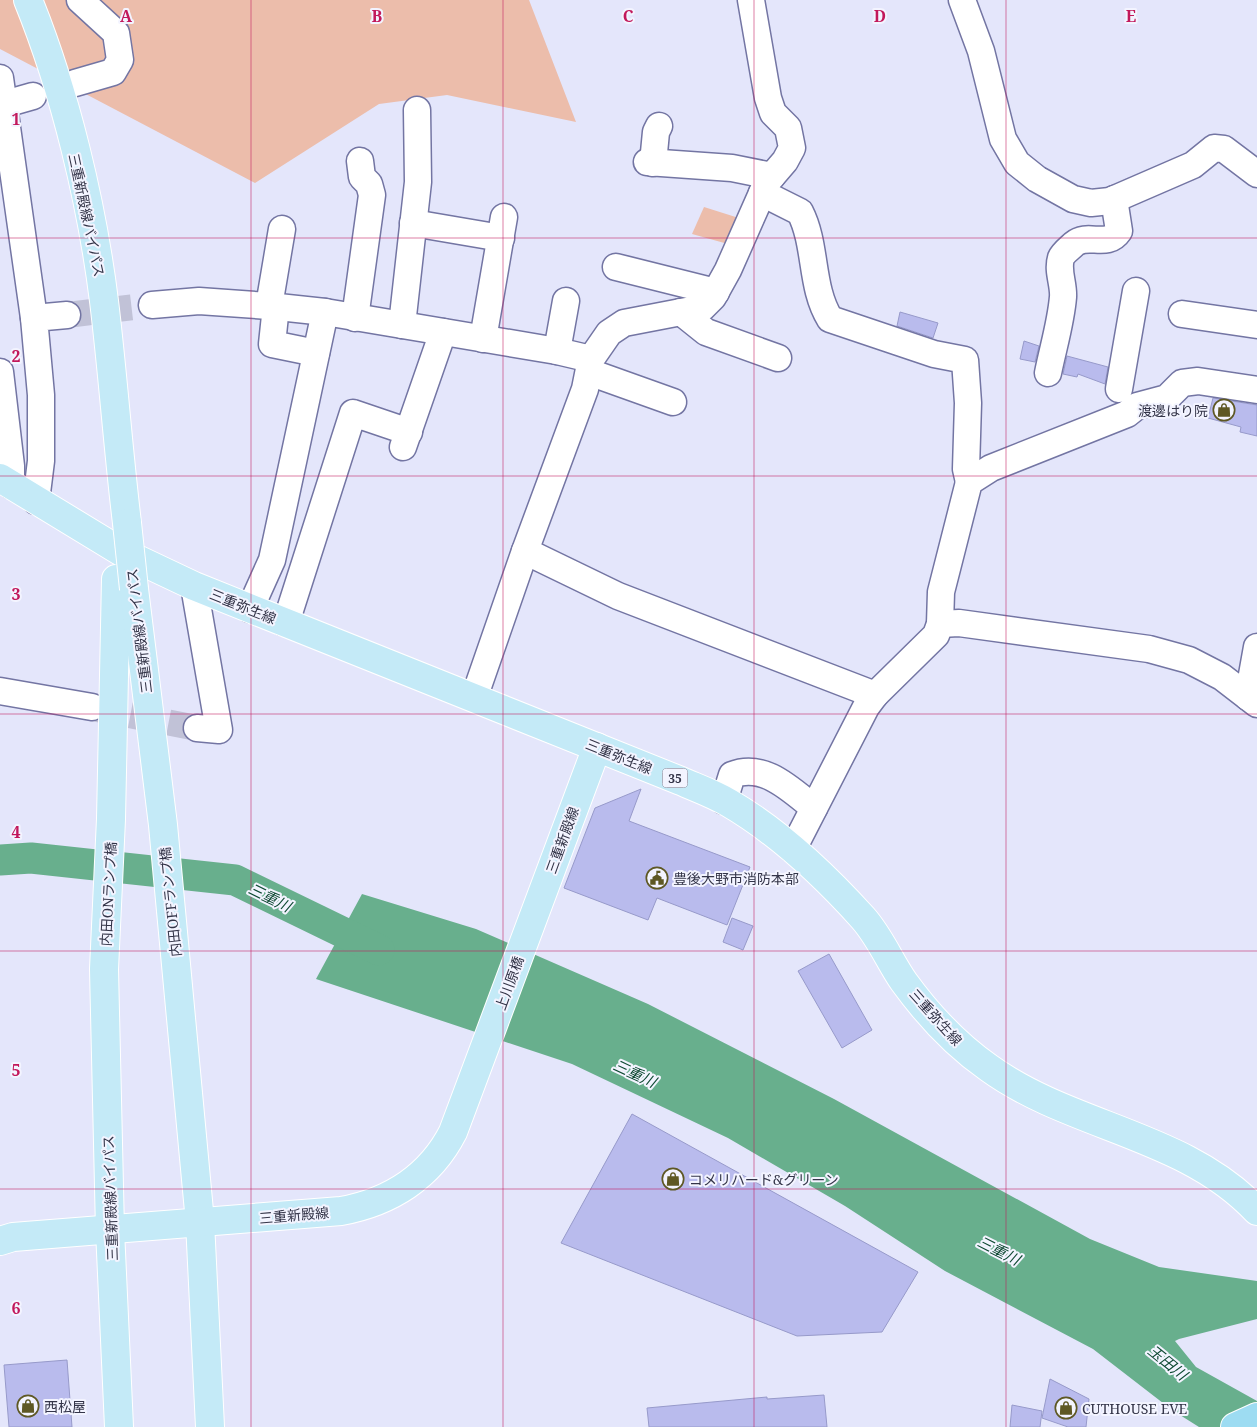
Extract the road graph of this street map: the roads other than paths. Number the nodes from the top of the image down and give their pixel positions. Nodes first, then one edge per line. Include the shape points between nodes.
1 (28, 0) edge
2 (80, 0) edge
3 (962, 0) edge
4 (757, 1) edge
5 (0, 78) edge
6 (75, 83) dead end
7 (33, 96) dead end
8 (2, 107) edge
9 (417, 110) dead end
10 (659, 126) dead end
11 (360, 161) dead end
12 (1257, 174) edge
13 (767, 184) junction
14 (1114, 199) junction
15 (413, 223) junction
16 (282, 229) dead end
17 (616, 266) dead end
18 (1136, 291) dead end
19 (716, 292) junction
20 (566, 301) dead end
21 (152, 305) tunnel mouth
22 (273, 306) junction
23 (324, 312) junction
24 (681, 312) junction
25 (1182, 314) dead end
26 (68, 315) tunnel mouth
27 (34, 318) junction
28 (355, 318) junction
29 (1257, 325) edge
30 (402, 326) junction
31 (443, 332) junction
32 (483, 339) junction
33 (557, 351) junction
34 (316, 353) junction
35 (778, 358) dead end
36 (590, 366) junction
37 (0, 372) edge
38 (1048, 373) dead end
39 (1119, 389) dead end
40 (1257, 390) edge
41 (673, 402) dead end
42 (5, 481) edge
43 (968, 482) junction
44 (36, 501) junction
45 (524, 551) junction
46 (125, 584) junction
47 (194, 586) junction
48 (250, 609) junction
49 (284, 622) junction
50 (940, 624) junction
51 (1257, 647) edge
52 (0, 690) edge
53 (875, 695) junction
54 (474, 698) junction
55 (1253, 701) edge
56 (92, 708) tunnel mouth
57 (197, 728) tunnel mouth
58 (597, 747) junction
59 (724, 801) junction
60 (814, 808) junction
61 (111, 818) joint
62 (163, 825) joint
63 (794, 849) junction
64 (528, 933) joint
65 (104, 969) joint
66 (490, 1033) joint
67 (1257, 1211) edge
68 (200, 1222) junction
69 (110, 1230) junction
70 (0, 1241) edge
71 (1257, 1417) edge
72 (119, 1427) edge
73 (210, 1427) edge
74 (1235, 1427) edge

1 - 46 main road, 三重新殿線バイパス via 58,87 88,212 104,301
2 - 6 street via 116,33 120,60 113,72
3 - 14 street via 981,51 1004,139 1017,163 1037,179 1073,199 1091,203
4 - 13 street via 768,98 773,114 788,128 792,148
5 - 8 street
7 - 8 street
8 - 27 street
9 - 15 street via 418,182
10 - 13 street via 650,163 732,168
11 - 28 street via 362,177 369,184 372,195
12 - 14 street via 1224,149 1214,148 1192,165
13 - 19 street
13 - 43 street via 800,212 814,263 820,304 830,319 934,354 965,360
14 - 38 street via 1119,231 1114,237 1106,241 1084,239 1076,242 1061,257 1063,295
15 - 30 street
15 - 32 street via 502,228
16 - 22 street
17 - 19 street
18 - 39 street
19 - 24 street via 702,308
20 - 33 street
21 - 22 street via 200,301
22 - 23 street
22 - 34 street via 272,344
23 - 28 street
23 - 34 street
24 - 35 street via 706,332
24 - 36 street via 624,323 609,333
25 - 29 street
26 - 27 street
27 - 44 street via 41,404 41,461
28 - 30 street
30 - 31 street
31 - 32 street
31 - 49 street via 406,440 353,413
32 - 33 street
33 - 36 street
34 - 48 street via 272,560
36 - 41 street
36 - 45 street via 585,389
37 - 42 street via 10,456
40 - 43 street via 1198,381 1182,382 1167,398 1137,406 1126,414 991,468
42 - 44 main road, 三重弥生線 / 35
43 - 50 street via 941,592
44 - 47 main road, 三重弥生線 / 35 via 120,550
45 - 53 street via 618,596
45 - 54 street
46 - 61 main road, 三重新殿線バイパス
46 - 62 main road, 三重新殿線バイパス
47 - 48 main road, 三重弥生線 / 35
47 - 57 street via 219,730
48 - 49 main road, 三重弥生線 / 35
49 - 54 main road, 三重弥生線 / 35
50 - 53 street via 936,635
50 - 55 street via 959,623 1149,649 1189,660 1222,677
51 - 55 street
52 - 56 street
53 - 60 street
54 - 58 main road, 三重弥生線 / 35
58 - 59 main road, 三重弥生線 / 35
58 - 64 main road, 三重新殿線
59 - 60 street via 732,775 742,771 775,777
59 - 63 main road, 三重弥生線 / 35
60 - 63 street
61 - 65 main road, 内田ONランプ橋
62 - 68 main road, 内田OFFランプ橋
63 - 67 main road, 三重弥生線 / 35 via 864,920 931,1017 966,1051 1016,1086 1198,1164 1234,1189
64 - 66 main road, 上川原橋
65 - 69 main road, 三重新殿線バイパス
66 - 68 main road, 三重新殿線 via 447,1145 430,1167 404,1188 366,1205 341,1211
68 - 69 main road, 三重新殿線
68 - 73 main road
69 - 70 main road, 三重新殿線
69 - 72 main road, 三重新殿線バイパス
71 - 74 highway

